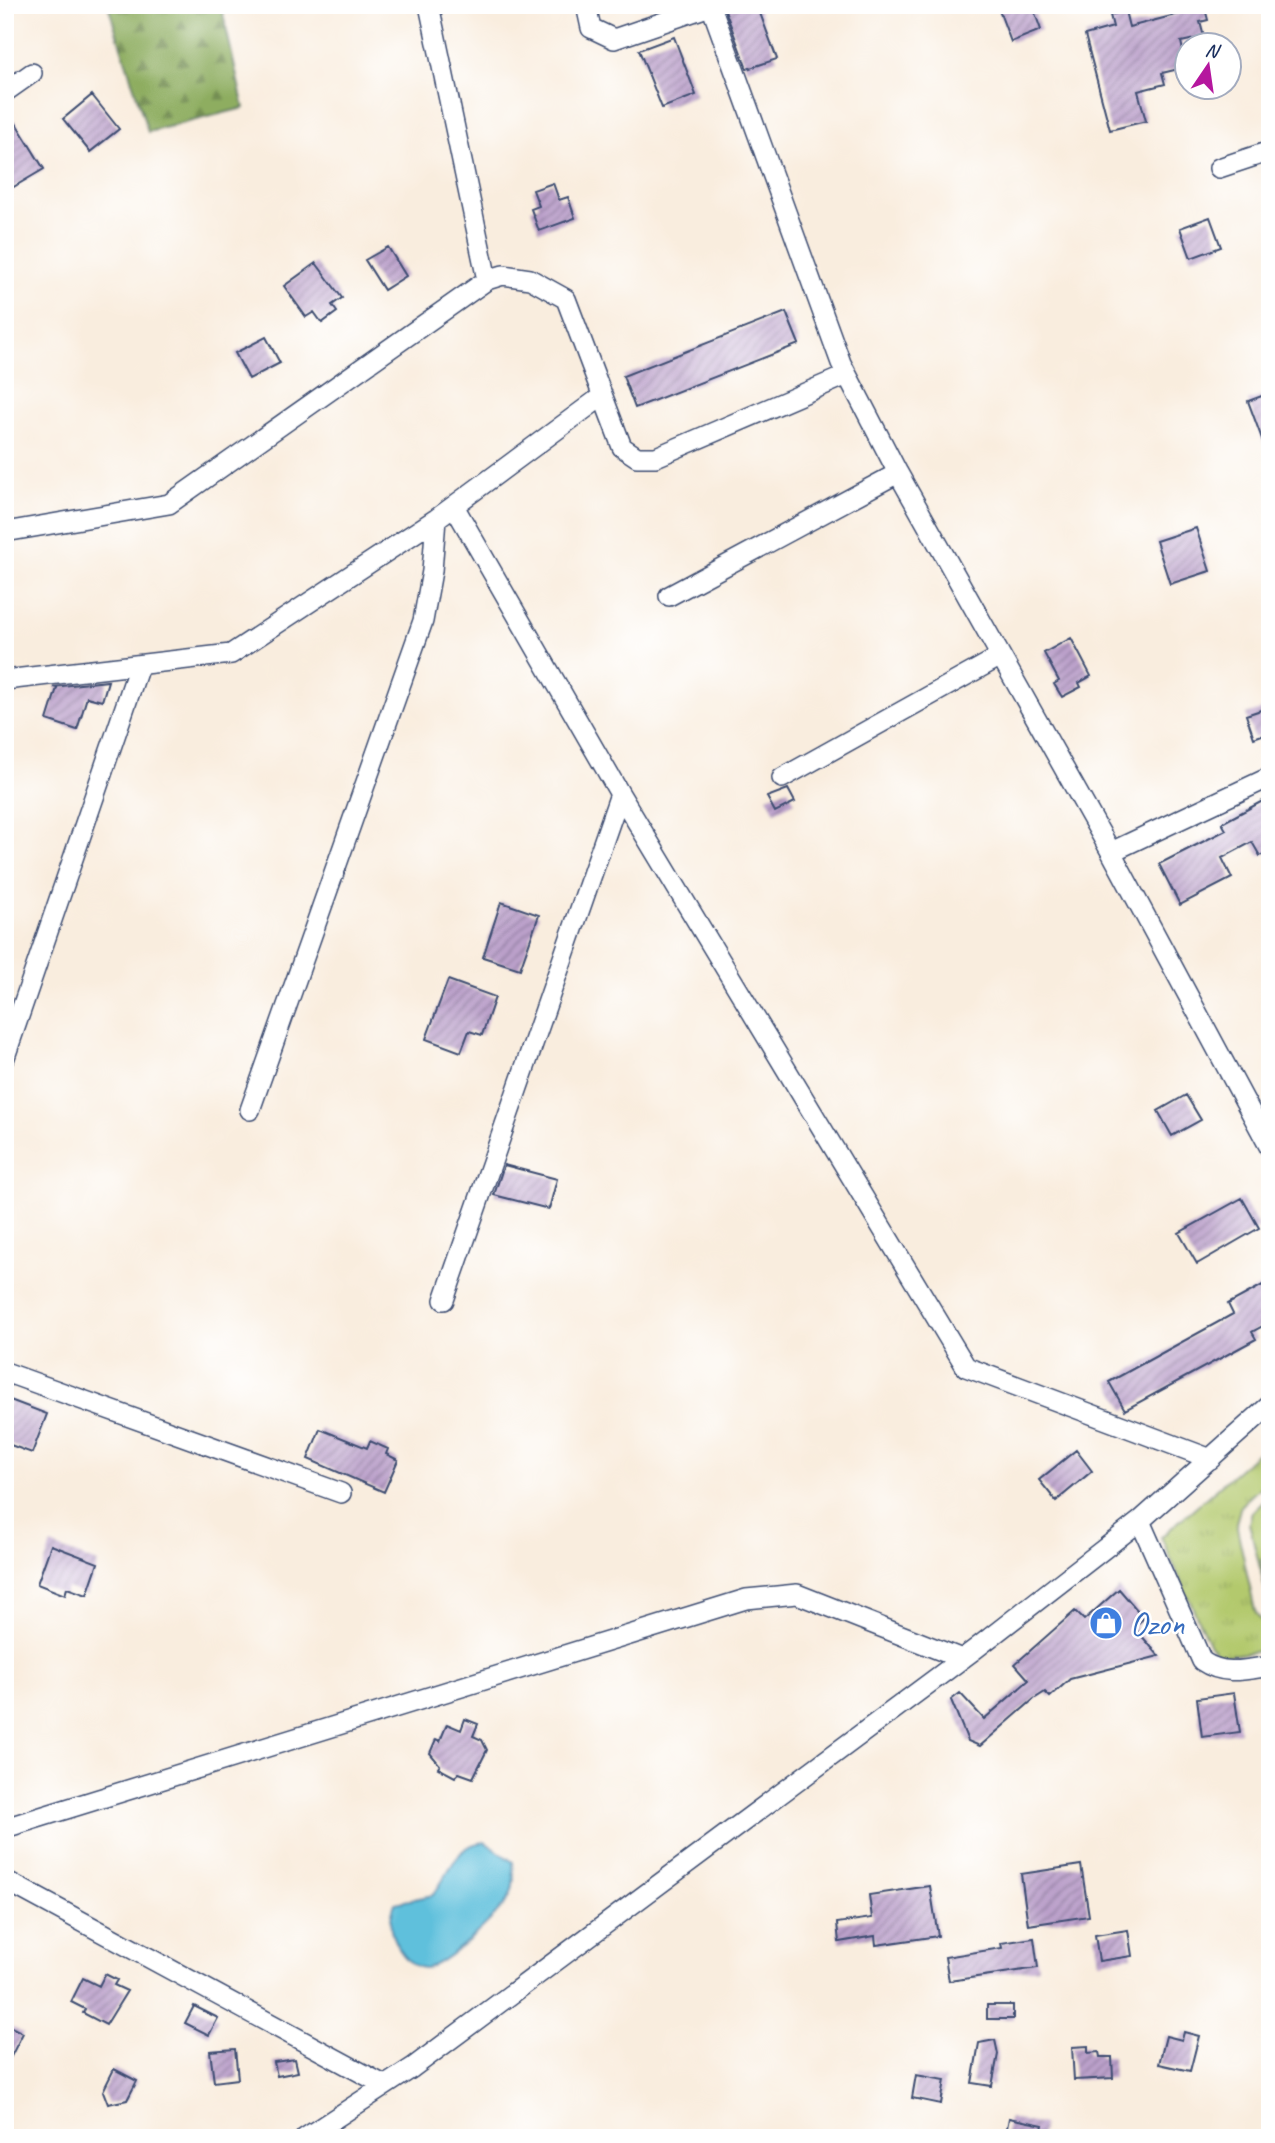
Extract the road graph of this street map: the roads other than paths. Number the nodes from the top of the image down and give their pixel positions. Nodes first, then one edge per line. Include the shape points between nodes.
1 (429, 5) edge
2 (586, 5) edge
3 (712, 6) edge
4 (32, 73) dead end
5 (5, 92) edge
6 (1270, 151) edge
7 (1219, 168) dead end
8 (487, 280) junction
9 (847, 375) junction
10 (601, 397) junction
11 (898, 473) junction
12 (454, 506) junction
13 (436, 519) junction
14 (5, 532) edge
15 (669, 596) dead end
16 (1001, 656) junction
17 (139, 666) junction
18 (5, 680) edge
19 (1270, 777) edge
20 (782, 778) dead end
21 (620, 794) junction
22 (1111, 852) junction
23 (5, 1057) edge
24 (250, 1110) dead end
25 (1270, 1148) edge
26 (444, 1300) dead end
27 (5, 1372) edge
28 (1270, 1405) edge
29 (1211, 1459) junction
30 (341, 1493) dead end
31 (1140, 1521) junction
32 (962, 1659) junction
33 (1270, 1666) edge
34 (5, 1828) edge
35 (5, 1880) edge
36 (384, 2085) junction
37 (305, 2138) edge

1 - 8 street
2 - 3 street via 591,28 614,38
3 - 9 street
4 - 5 street
6 - 7 street
8 - 10 street via 503,275 530,279 565,299
8 - 14 street via 169,504
9 - 10 street via 656,457 637,457 622,447
9 - 11 street
10 - 12 street
11 - 15 street
11 - 16 street
12 - 13 street
12 - 21 street
13 - 17 street via 231,654
13 - 24 street via 423,621
16 - 20 street
16 - 22 street
17 - 18 street
17 - 23 street
19 - 22 street
21 - 26 street
21 - 29 street via 966,1367
22 - 25 street
27 - 30 street
28 - 29 street
29 - 31 street
31 - 32 street
31 - 33 street via 1202,1661 1216,1670 1233,1672
32 - 34 street via 797,1594 746,1599
32 - 36 street
35 - 36 street
36 - 37 street

